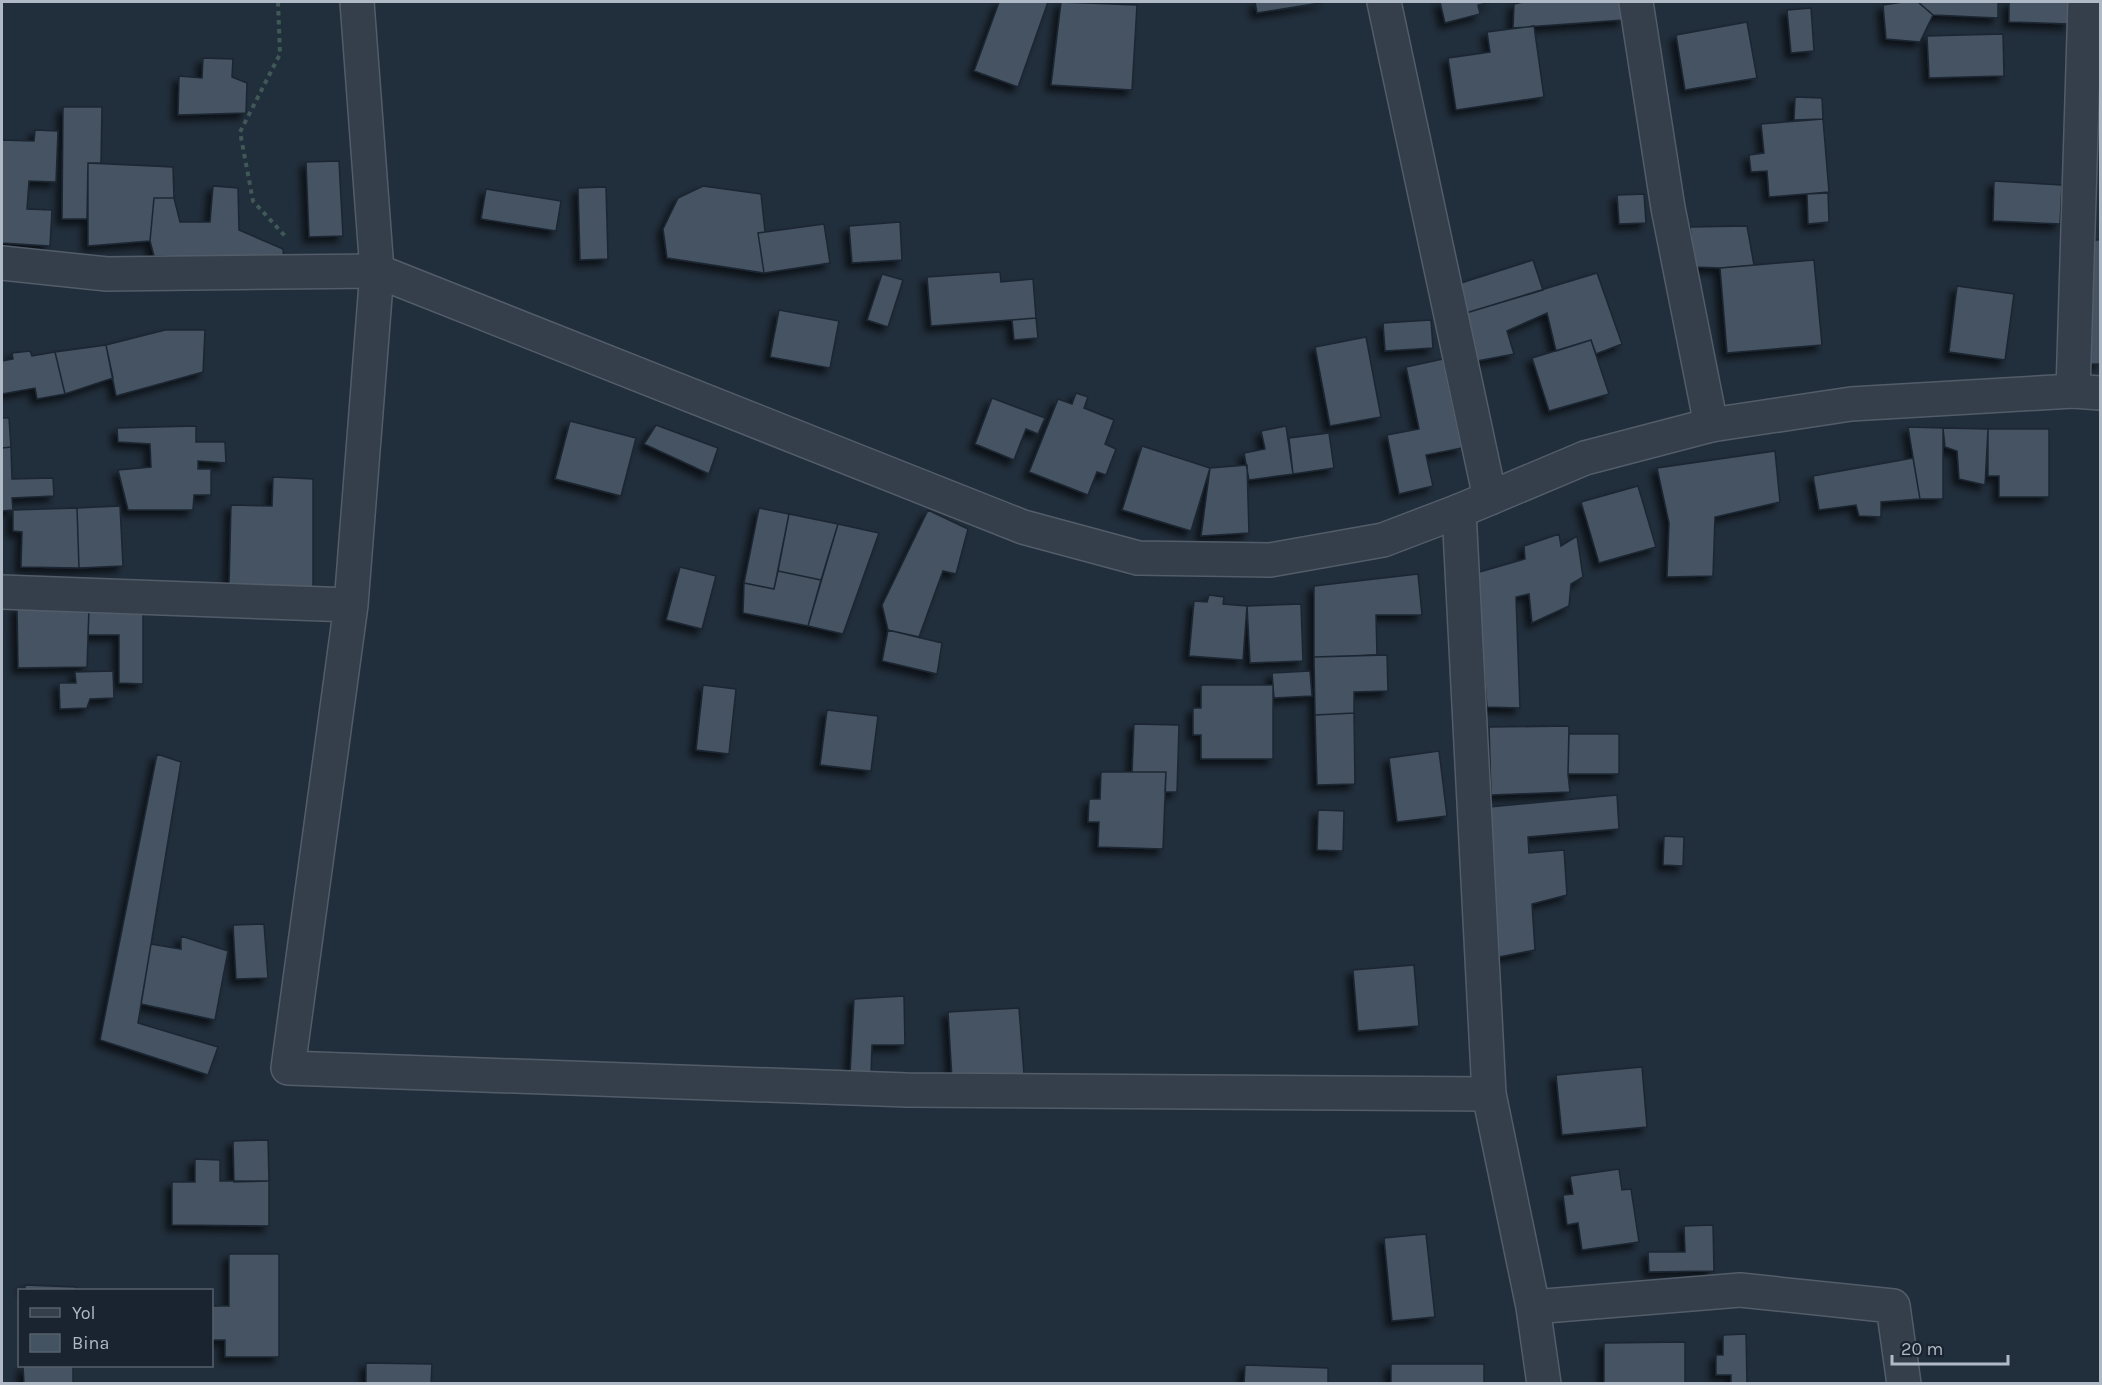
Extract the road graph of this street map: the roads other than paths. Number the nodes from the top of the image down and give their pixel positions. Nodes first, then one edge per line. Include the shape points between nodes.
1 (357, 2) edge
2 (1384, 2) edge
3 (1636, 2) edge
4 (2085, 2) edge
5 (2, 263) edge
6 (377, 271) junction
7 (2087, 392) edge
8 (1711, 425) junction
9 (1490, 498) junction
10 (1459, 512) junction
11 (2, 592) edge
12 (351, 605) junction
13 (1489, 1094) junction
14 (1533, 1307) junction
15 (1544, 1383) edge
16 (1904, 1383) edge

1 - 6 street
2 - 9 street
3 - 8 street via 1668,208
4 - 7 street
5 - 6 street via 107,274
6 - 10 street via 1023,527 1138,558 1270,560 1383,540
6 - 12 street
7 - 8 street via 1851,404
8 - 9 street via 1585,458
9 - 10 street
10 - 13 street
11 - 12 street
12 - 13 street via 288,1068 907,1090
13 - 14 street
14 - 15 street
14 - 16 street via 1740,1290 1893,1306

